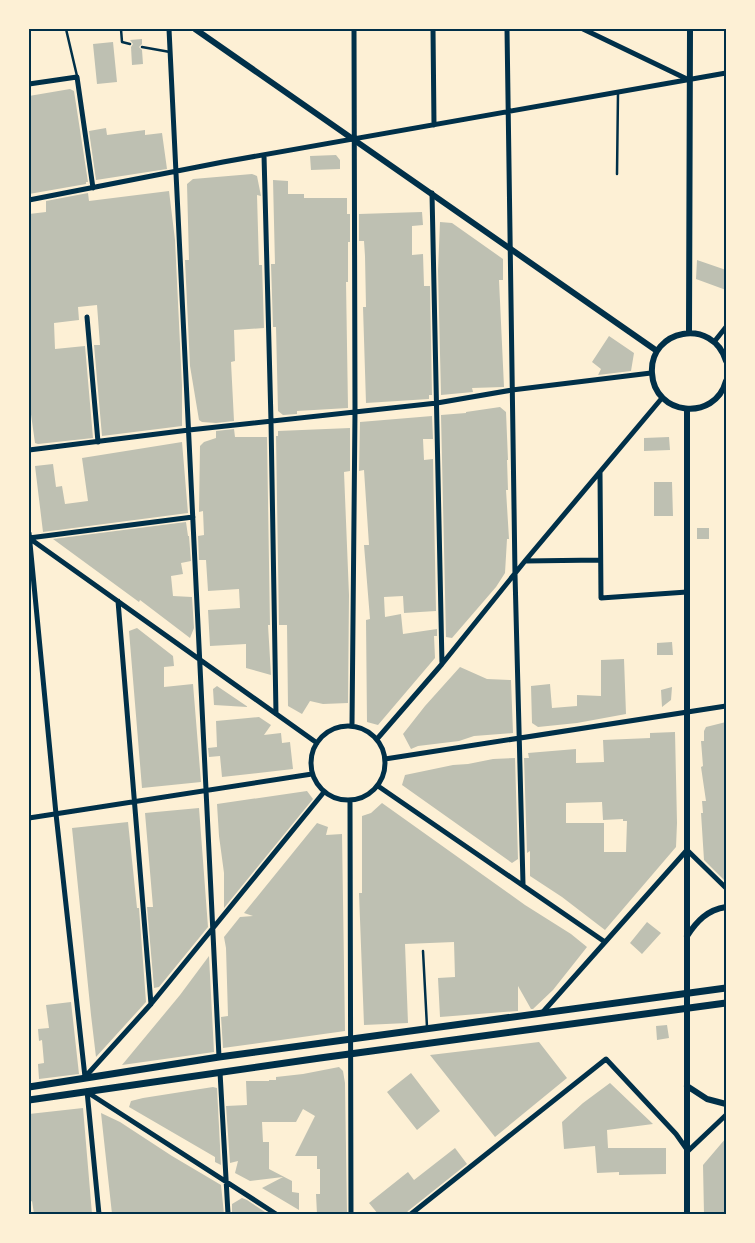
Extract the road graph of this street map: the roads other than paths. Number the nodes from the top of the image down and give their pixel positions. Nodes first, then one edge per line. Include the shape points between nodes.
1 (66, 29) edge
2 (121, 29) edge
3 (169, 29) edge
4 (194, 29) edge
5 (354, 29) edge
6 (433, 29) edge
7 (507, 29) edge
8 (583, 29) edge
9 (690, 29) edge
10 (130, 44) dead end
11 (142, 47) dead end
12 (170, 52) junction
13 (726, 73) edge
14 (78, 78) junction
15 (690, 80) junction
16 (29, 84) edge
17 (618, 92) junction
18 (509, 112) junction
19 (434, 125) junction
20 (354, 139) junction
21 (264, 155) junction
22 (176, 172) junction
23 (617, 174) dead end
24 (93, 188) junction
25 (432, 193) junction
26 (29, 200) edge
27 (510, 249) junction
28 (87, 317) dead end
29 (726, 326) edge
30 (689, 333) junction
31 (714, 342) junction
32 (657, 351) junction
33 (726, 361) edge
34 (652, 373) junction
35 (726, 381) edge
36 (512, 390) junction
37 (724, 395) edge
38 (662, 398) junction
39 (437, 403) junction
40 (687, 410) junction
41 (355, 412) junction
42 (271, 421) junction
43 (189, 430) junction
44 (98, 442) junction
45 (29, 450) edge
46 (600, 472) junction
47 (193, 517) junction
48 (29, 533) edge
49 (29, 538) edge
50 (600, 560) junction
51 (525, 561) junction
52 (515, 574) junction
53 (687, 592) junction
54 (118, 601) junction
55 (199, 659) junction
56 (442, 664) junction
57 (726, 706) edge
58 (687, 712) junction
59 (276, 714) junction
60 (352, 726) junction
61 (519, 738) junction
62 (377, 739) junction
63 (317, 743) junction
64 (385, 759) junction
65 (312, 774) junction
66 (378, 786) junction
67 (207, 790) junction
68 (324, 792) junction
69 (350, 801) junction
70 (134, 802) junction
71 (56, 814) junction
72 (29, 818) edge
73 (687, 850) junction
74 (523, 884) junction
75 (726, 888) edge
76 (726, 907) edge
77 (213, 928) junction
78 (687, 936) junction
79 (605, 942) junction
80 (423, 951) dead end
81 (726, 988) edge
82 (687, 993) junction
83 (726, 1003) edge
84 (151, 1004) junction
85 (687, 1008) junction
86 (541, 1013) junction
87 (428, 1029) junction
88 (350, 1040) junction
89 (350, 1054) junction
90 (219, 1058) junction
91 (220, 1072) junction
92 (85, 1078) junction
93 (687, 1086) junction
94 (29, 1087) edge
95 (87, 1092) junction
96 (29, 1100) edge
97 (726, 1104) edge
98 (726, 1115) edge
99 (688, 1151) junction
100 (226, 1182) junction
101 (99, 1214) edge
102 (228, 1214) edge
103 (276, 1214) edge
104 (351, 1214) edge
105 (411, 1214) edge
106 (687, 1214) edge

1 - 14 lane
2 - 10 lane via 122,42
3 - 12 street
4 - 20 street
5 - 20 street
6 - 19 street
7 - 18 street
8 - 15 street
9 - 15 street
11 - 12 lane
12 - 22 street
13 - 15 street
14 - 16 street
14 - 24 street
15 - 17 street
15 - 30 street
17 - 18 street
17 - 23 lane
18 - 19 street
18 - 27 street
19 - 20 street
20 - 21 street
20 - 25 street
20 - 41 street
21 - 22 street
21 - 42 street
22 - 24 street
22 - 43 street
24 - 26 street
25 - 27 street
25 - 39 street
27 - 32 street
27 - 36 street
28 - 44 street
29 - 31 street
30 - 31 street
30 - 32 street via 676,335
31 - 33 street
32 - 34 street
34 - 36 street
34 - 38 street
35 - 37 street
36 - 39 street
36 - 52 street
37 - 40 street via 706,406
38 - 40 street
38 - 46 street
39 - 41 street
39 - 56 street
40 - 53 street
41 - 42 street
41 - 60 street
42 - 43 street
42 - 59 street
43 - 44 street
43 - 47 street
44 - 45 street
46 - 50 street
46 - 51 street
47 - 49 street
47 - 55 street
48 - 49 street
49 - 54 street
49 - 71 street
50 - 51 street
50 - 53 street via 601,598
51 - 52 street
52 - 56 street
52 - 61 street
53 - 58 street
54 - 55 street
54 - 70 street
55 - 59 street
55 - 67 street
56 - 62 street
57 - 58 street
58 - 61 street
58 - 73 street
59 - 63 street
60 - 62 street
60 - 63 street via 332,730
61 - 64 street
61 - 74 street
62 - 64 street
63 - 65 street via 312,753
64 - 66 street
65 - 67 street
65 - 68 street
66 - 69 street via 370,794
66 - 74 street
67 - 70 street
67 - 77 street
68 - 69 street
68 - 77 street
69 - 88 street
70 - 71 street
70 - 84 street
71 - 72 street
71 - 92 street
73 - 75 street
73 - 78 street
73 - 79 street
74 - 79 street
76 - 78 street via 704,915
77 - 84 street
77 - 90 street
78 - 82 street
79 - 86 street
80 - 87 lane
81 - 82 main road
82 - 85 street
82 - 86 main road
83 - 85 main road
84 - 92 street
85 - 89 main road
85 - 93 street
86 - 87 main road
87 - 88 main road
88 - 89 street
88 - 90 main road
89 - 91 main road
89 - 104 street
90 - 92 main road
91 - 95 main road
91 - 100 street
92 - 94 main road
93 - 97 street via 706,1100
93 - 99 street
95 - 96 main road
95 - 100 street
95 - 101 street
98 - 99 street
99 - 105 street via 606,1059
99 - 106 street
100 - 102 street
100 - 103 street

